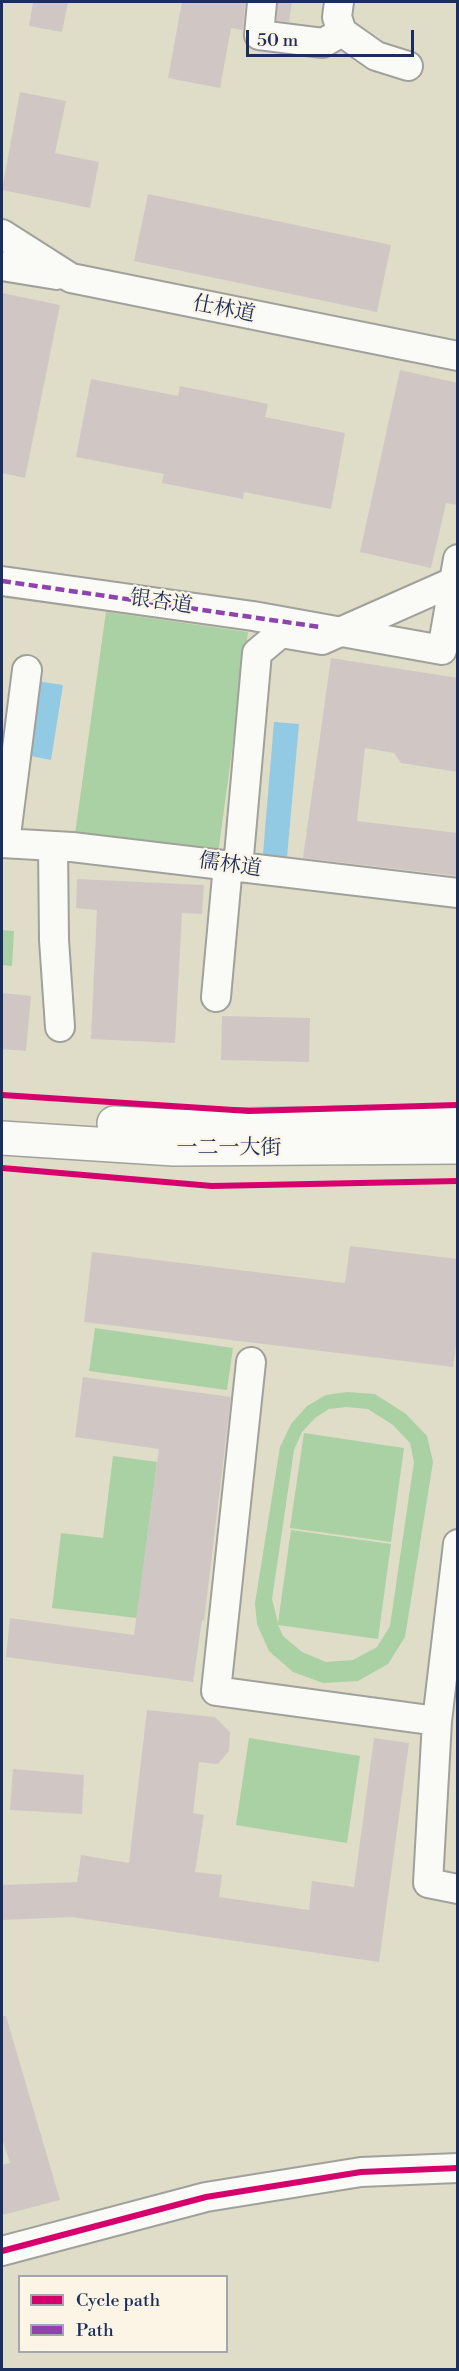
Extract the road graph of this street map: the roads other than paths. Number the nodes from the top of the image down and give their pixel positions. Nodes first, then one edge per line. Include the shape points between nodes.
1 (262, 2) edge
2 (339, 2) edge
3 (342, 32) junction
4 (408, 66) dead end
5 (2, 234) edge
6 (2, 266) edge
7 (70, 278) junction
8 (458, 356) edge
9 (456, 575) edge
10 (2, 581) edge
11 (330, 629) junction
12 (27, 670) dead end
13 (3, 843) edge
14 (53, 846) junction
15 (233, 866) junction
16 (458, 893) edge
17 (216, 997) dead end
18 (60, 1027) dead end
19 (2, 1118) edge
20 (458, 1122) edge
21 (2, 1138) edge
22 (458, 1147) edge
23 (251, 1362) dead end
24 (458, 1544) edge
25 (436, 1721) junction
26 (458, 1889) edge
27 (458, 2168) edge
28 (2, 2251) edge

1 - 3 street via 259,35 323,43
2 - 3 street via 337,16
3 - 4 street via 376,56
5 - 7 street, 仕林道
6 - 7 street
7 - 8 street, 仕林道
9 - 11 street
9 - 11 street, 银杏道 via 442,650
10 - 11 street, 银杏道
11 - 15 street via 322,640 281,633 256,653
12 - 13 street
13 - 14 street, 儒林道
14 - 15 street, 儒林道
14 - 18 street
15 - 16 street, 儒林道
15 - 17 street
19 - 20 main road, 一二一大街 via 176,1126
21 - 22 main road, 一二一大街 via 174,1149
23 - 25 street via 216,1691
24 - 25 street
25 - 26 street via 428,1883
27 - 28 street via 361,2172 206,2197

